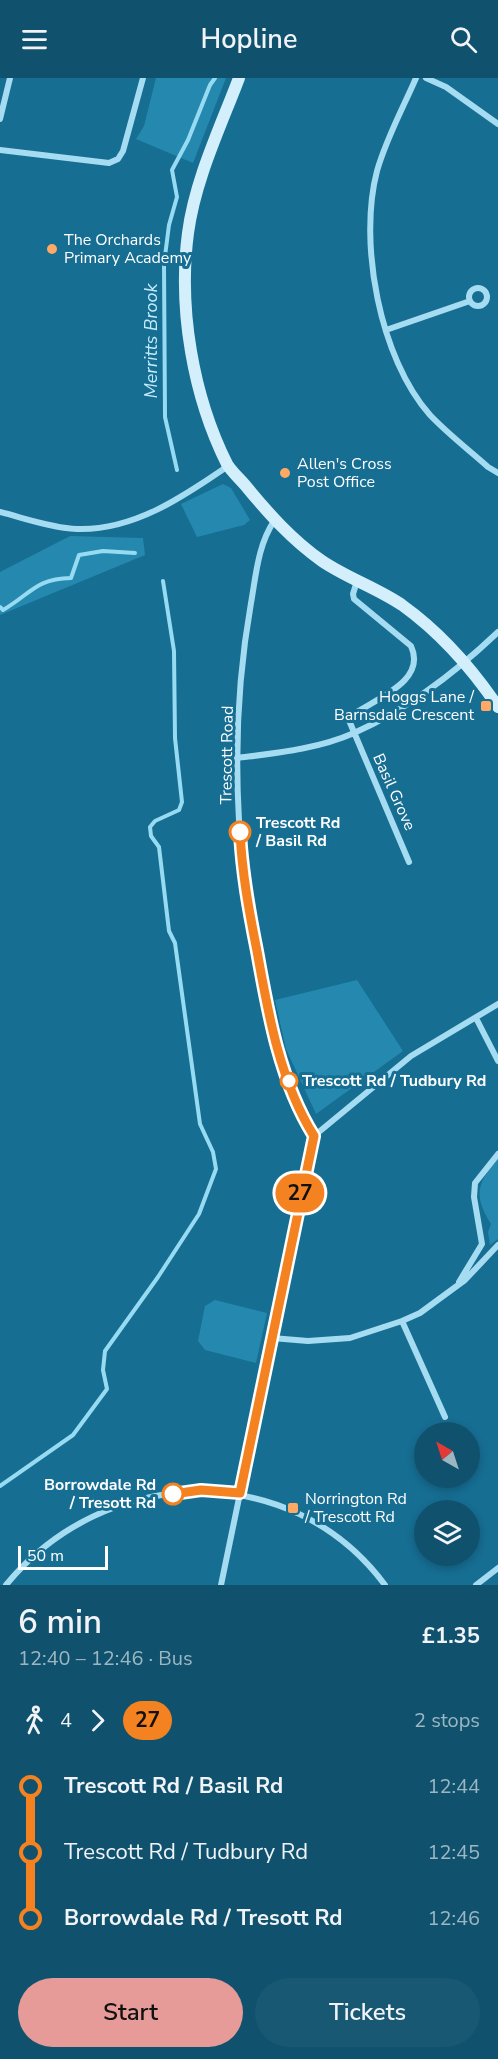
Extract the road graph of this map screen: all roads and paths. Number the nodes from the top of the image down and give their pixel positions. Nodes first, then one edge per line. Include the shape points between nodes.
1 (10, 78) edge
2 (143, 78) edge
3 (239, 78) edge
4 (416, 78) edge
5 (426, 78) edge
6 (0, 119) edge
7 (498, 124) edge
8 (0, 150) edge
9 (470, 301) dead end
10 (386, 330) junction
11 (228, 466) junction
12 (498, 472) edge
13 (0, 512) edge
14 (274, 521) junction
15 (357, 580) junction
16 (498, 632) edge
17 (465, 661) junction
18 (498, 707) edge
19 (353, 733) junction
20 (237, 758) junction
21 (409, 862) dead end
22 (498, 1004) edge
23 (476, 1018) junction
24 (498, 1061) edge
25 (314, 1136) junction
26 (498, 1154) edge
27 (498, 1245) edge
28 (458, 1282) junction
29 (402, 1321) junction
30 (272, 1338) junction
31 (445, 1417) dead end
32 (240, 1493) junction
33 (498, 1568) edge
34 (6, 1585) edge
35 (221, 1585) edge
36 (386, 1585) edge
37 (476, 1585) edge

1 - 6 street
2 - 8 street via 118,159 109,163
3 - 11 street via 197,194 188,232 185,279 191,348 202,400
4 - 10 street via 376,173 372,275
5 - 7 street via 446,87
9 - 10 street
10 - 12 street via 398,362 430,414
11 - 13 street via 182,496 113,527 75,529
11 - 14 street
14 - 15 street via 322,561
14 - 20 street, Trescott Road via 264,536 245,638
15 - 17 street via 401,604
15 - 19 street via 354,599 411,646 415,655 413,671 403,682 348,718
16 - 17 street
17 - 18 street
17 - 19 street via 412,702
19 - 20 street via 290,751
19 - 21 street, Basil Grove
20 - 25 street, Trescott Road via 242,869 266,1000 293,1096
22 - 23 street
23 - 24 street
23 - 25 street via 411,1056
25 - 30 street
26 - 28 street via 475,1183 482,1244
27 - 28 street via 465,1280
28 - 29 street via 420,1313
29 - 30 street via 350,1338
29 - 31 street
30 - 32 street
32 - 34 street via 201,1490 120,1505 45,1545
32 - 35 street
32 - 36 street via 322,1526 353,1550
33 - 37 street

